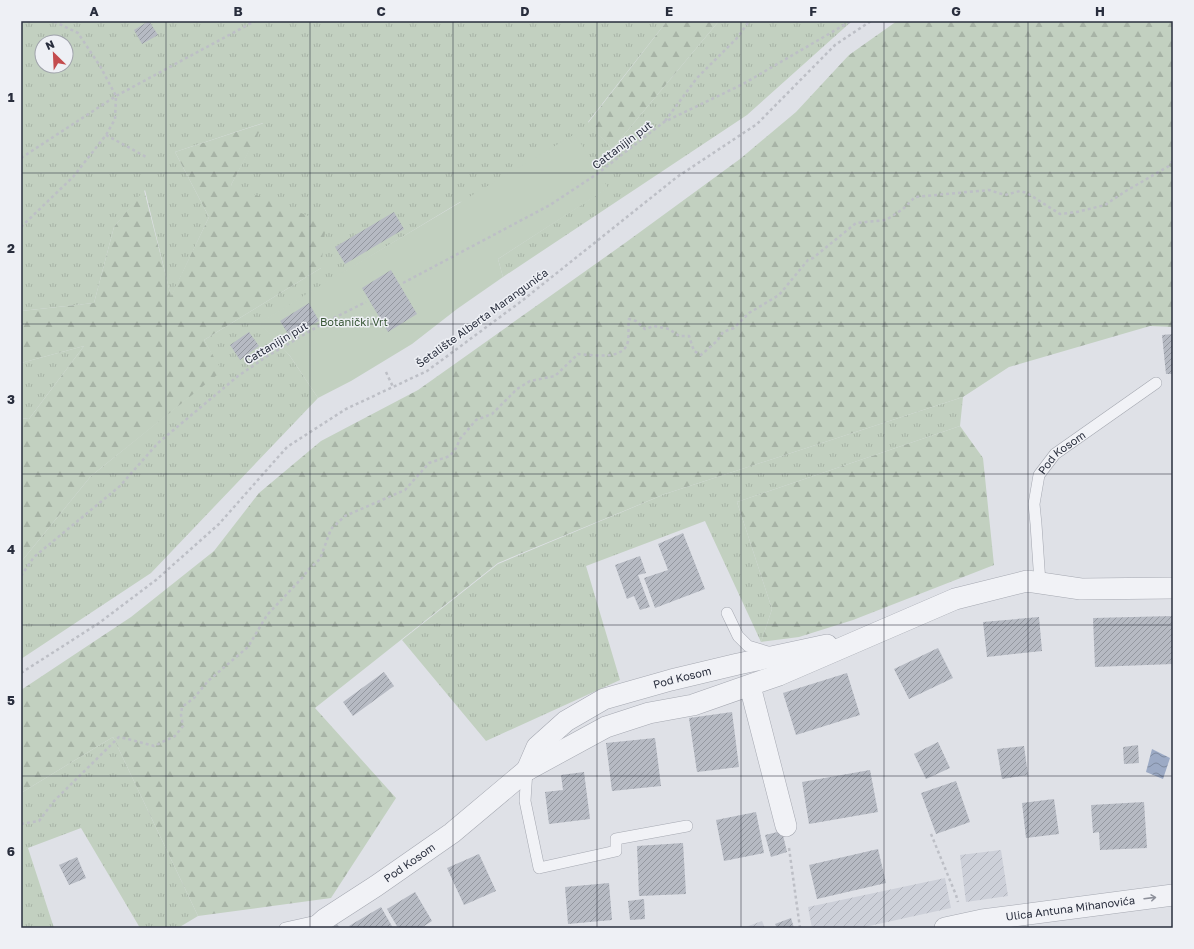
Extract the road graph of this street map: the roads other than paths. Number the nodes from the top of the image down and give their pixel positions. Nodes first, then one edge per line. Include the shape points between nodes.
1 (1156, 383) dead end
2 (1040, 583) junction
3 (1173, 588) edge
4 (727, 613) dead end
5 (867, 638) junction
6 (779, 655) junction
7 (750, 686) junction
8 (527, 770) junction
9 (687, 826) dead end
10 (786, 826) road end
11 (1173, 895) edge
12 (320, 924) edge
13 (954, 926) edge
14 (285, 928) edge

1 - 2 lane, Pod Kosom via 1055,454 1039,475 1034,504
2 - 3 street, Pod Kosom via 1081,589
2 - 5 street, Pod Kosom via 1026,581 955,599
4 - 6 lane via 738,636 748,646
5 - 6 street, Pod Kosom
5 - 7 street, Pod Kosom
6 - 8 street, Pod Kosom via 671,680 604,699 566,721 537,747
7 - 8 street, Pod Kosom via 693,705 648,713 606,727
7 - 10 street
8 - 9 lane via 525,802 539,868 616,851 616,840
8 - 12 street, Pod Kosom via 452,833
13 -> 11 street, Ulica Antuna Mihanovića via 982,920
12 - 14 lane, Pod Kosom

